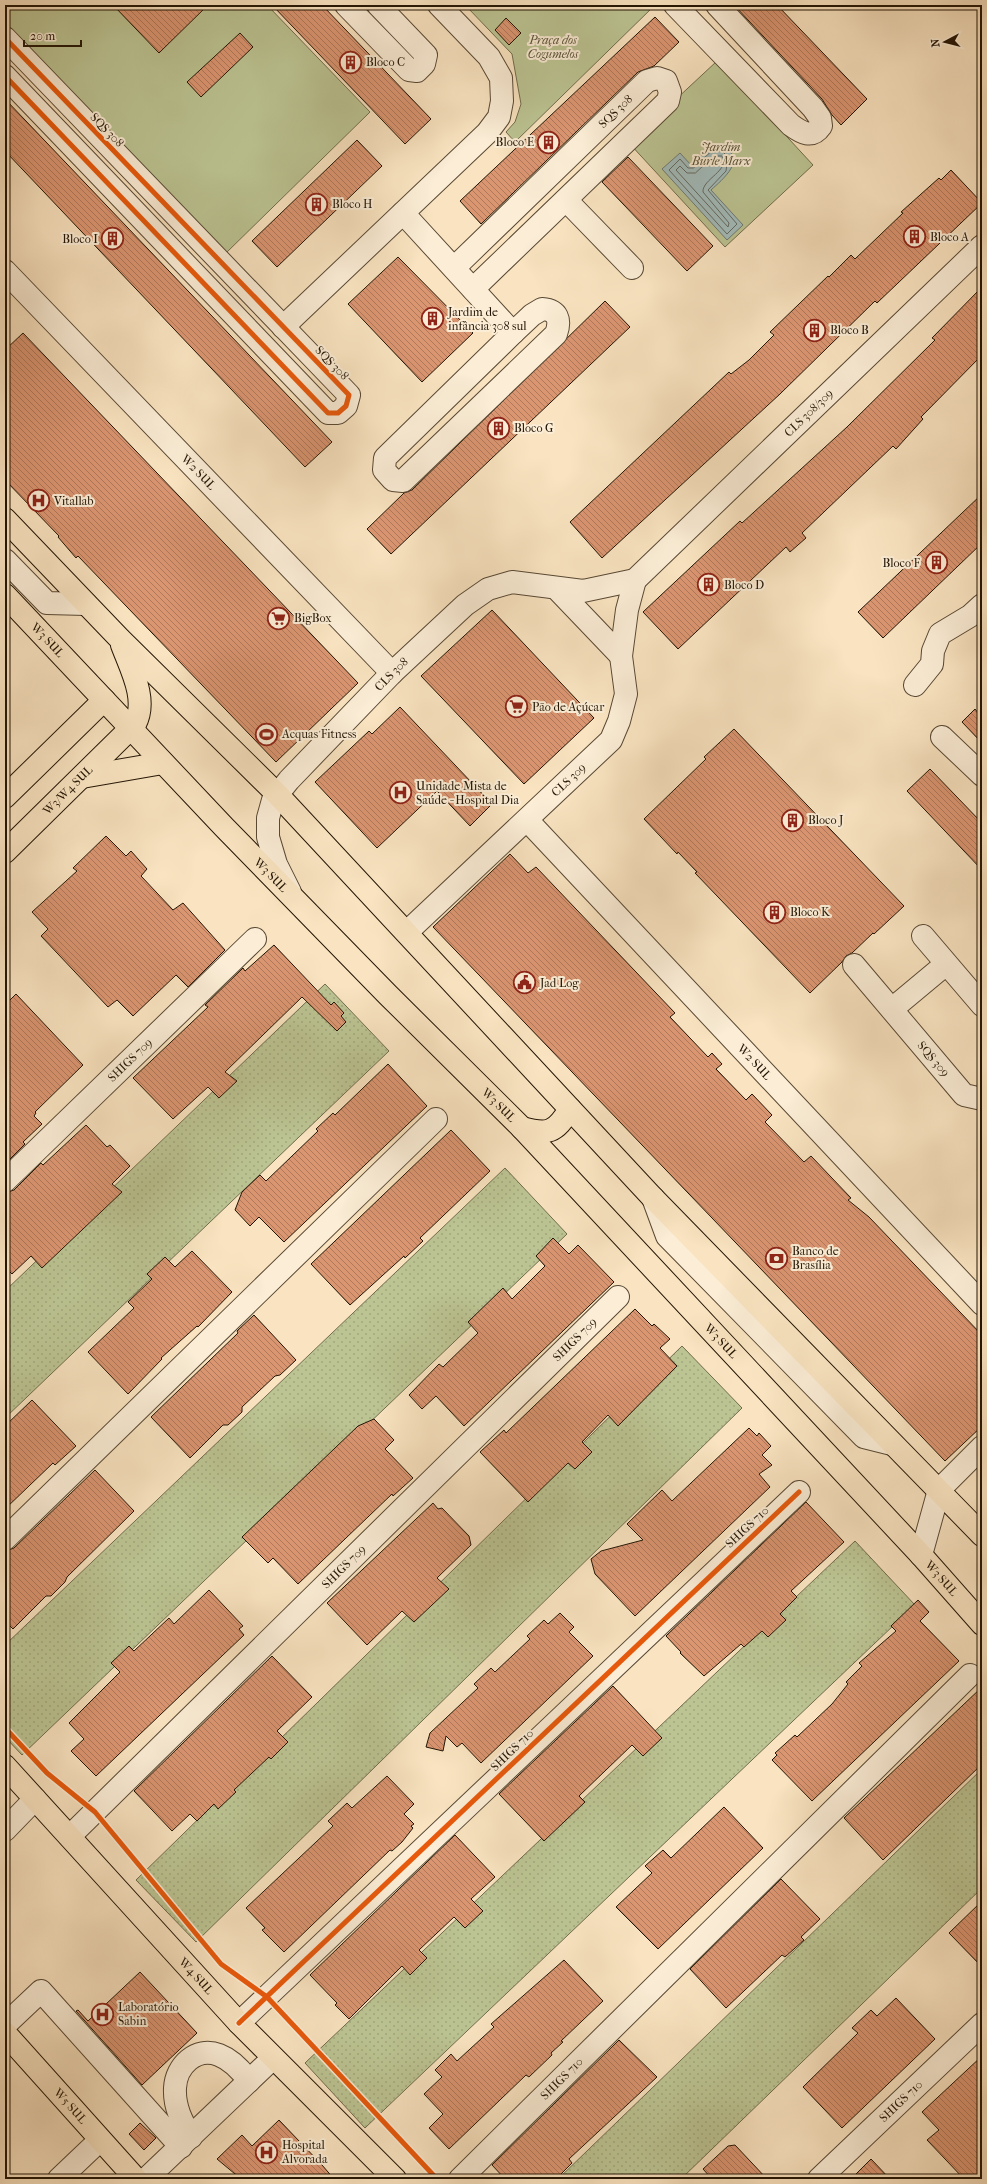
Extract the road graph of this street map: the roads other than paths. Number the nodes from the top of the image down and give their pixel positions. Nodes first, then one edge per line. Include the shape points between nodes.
1 (346, 5) edge
2 (378, 5) edge
3 (439, 5) edge
4 (675, 5) edge
5 (717, 5) edge
6 (5, 38) edge
7 (5, 76) edge
8 (566, 200) junction
9 (403, 213) junction
10 (982, 246) edge
11 (454, 268) junction
12 (632, 268) dead end
13 (5, 271) edge
14 (473, 289) junction
15 (283, 327) junction
16 (513, 333) junction
17 (5, 519) edge
18 (5, 560) edge
19 (635, 580) junction
20 (556, 588) junction
21 (5, 596) edge
22 (86, 604) junction
23 (978, 616) edge
24 (120, 640) junction
25 (620, 656) junction
26 (392, 673) junction
27 (915, 685) dead end
28 (104, 700) junction
29 (131, 730) junction
30 (942, 737) dead end
31 (163, 762) junction
32 (982, 776) edge
33 (82, 777) junction
34 (277, 794) junction
35 (5, 798) edge
36 (527, 820) junction
37 (5, 852) edge
38 (295, 900) junction
39 (407, 932) junction
40 (923, 936) dead end
41 (256, 939) dead end
42 (946, 964) junction
43 (854, 965) dead end
44 (982, 1005) edge
45 (892, 1009) junction
46 (982, 1099) edge
47 (570, 1109) junction
48 (436, 1119) dead end
49 (522, 1128) junction
50 (5, 1181) edge
51 (618, 1297) dead end
52 (982, 1304) edge
53 (982, 1447) edge
54 (939, 1490) junction
55 (799, 1492) dead end
56 (982, 1535) edge
57 (5, 1539) edge
58 (920, 1555) junction
59 (982, 1624) edge
60 (970, 1675) dead end
61 (5, 1766) edge
62 (35, 1799) junction
63 (5, 1830) edge
64 (70, 1836) junction
65 (238, 2023) junction
66 (982, 2024) edge
67 (5, 2025) edge
68 (5, 2033) edge
69 (273, 2058) junction
70 (249, 2081) junction
71 (100, 2140) junction
72 (186, 2142) junction
73 (59, 2179) edge
74 (136, 2179) edge
75 (146, 2179) edge
76 (395, 2179) edge
77 (460, 2179) edge
78 (819, 2179) edge

1 - 2 street via 409,70 417,71 424,64 426,55
3 - 9 street via 489,57 501,78 502,101 499,117 487,133
4 - 5 street via 791,125 802,133 817,132 821,126 820,118 813,108
6 - 15 street, SQS 308
7 - 15 street, SQS 308 via 328,413 338,413 346,406 348,395
8 - 11 street, SQS 308 via 668,101 670,92 666,82 657,78 647,81
8 - 12 street
8 - 14 street, SQS 308
9 - 11 street
9 - 15 street
10 - 19 street, CLS 308/309
11 - 14 street
13 - 26 street, W2 SUL
14 - 16 street
16 - 16 street via 385,458 384,470 393,480 403,481 556,334 560,323 557,314 551,309 542,309
17 - 22 main road
18 - 22 street via 47,603
19 - 20 street, CLS 308 via 583,591
19 - 25 street, CLS 309 via 627,610
20 - 25 street
20 - 26 street, CLS 308 via 512,582 488,589 465,605
21 - 28 main road, W3 SUL
22 - 24 main road
23 - 27 street via 940,634 932,651 932,664
24 - 29 main road via 139,698 139,714
24 - 34 main road
25 - 36 street, CLS 309 via 626,694 620,721 611,740
26 - 34 street, CLS 308
28 - 29 main road, W3 SUL
28 - 35 main road
29 - 31 main road, W3 SUL
29 - 33 main road, W3/W4 SUL
30 - 32 street
31 - 33 main road
31 - 38 main road, W3 SUL
33 - 37 main road, W3/W4 SUL
34 - 38 street, CLS 308 via 270,809 268,837 276,864
34 - 39 main road via 324,847
36 - 39 street, CLS 309
36 - 52 street, W2 SUL
38 - 49 main road, W3 SUL
39 - 47 main road
40 - 42 street
41 - 50 street, SHIGS 709
42 - 44 street
42 - 45 street
43 - 45 street, SQS 309
45 - 46 street, SQS 309 via 964,1095
47 - 49 main road via 561,1123 552,1130 541,1133
47 - 54 main road via 653,1198
48 - 57 street
49 - 58 main road, W3 SUL
51 - 64 street, SHIGS 709
53 - 54 street
54 - 56 main road
54 - 58 street
55 - 65 street, SHIGS 710
58 - 59 main road, W3 SUL
60 - 77 street, SHIGS 710
61 - 62 main road, W4 SUL
62 - 63 street
62 - 64 main road, W4 SUL
64 - 65 main road, W4 SUL
65 - 69 main road, W4 SUL
66 - 78 street, SHIGS 710
67 - 72 street via 41,1990
68 - 71 main road, W5 SUL
69 - 70 street
69 - 76 main road, W4 SUL
70 - 72 street
70 - 72 street via 239,2068 218,2054 205,2053 186,2062 178,2074 175,2094
71 - 73 street
71 - 74 main road, W5 SUL
72 - 75 street

